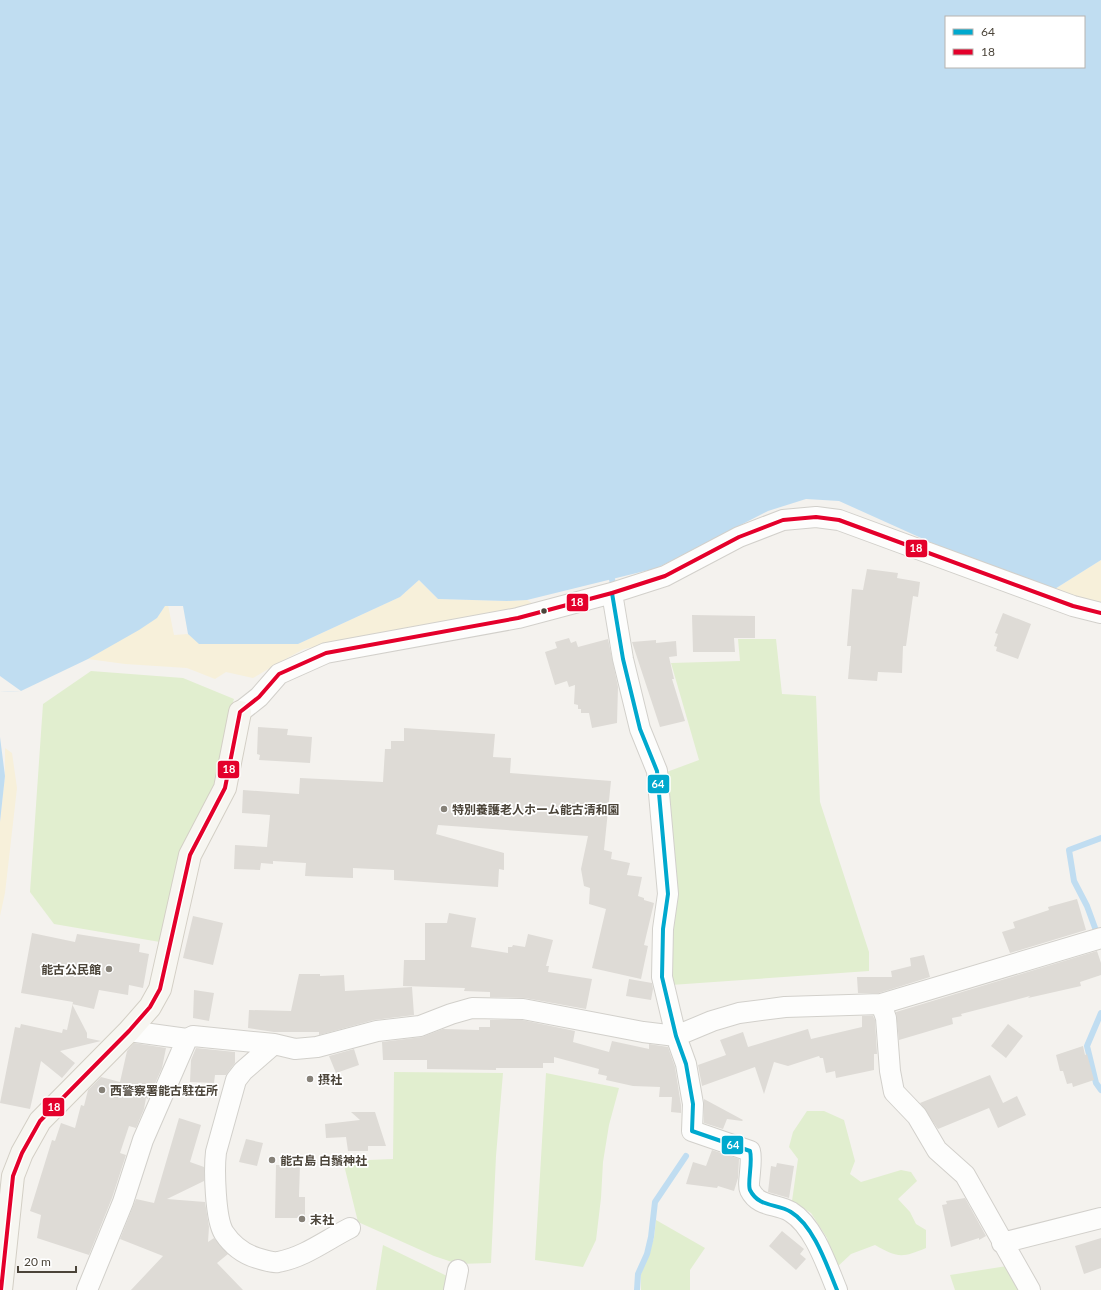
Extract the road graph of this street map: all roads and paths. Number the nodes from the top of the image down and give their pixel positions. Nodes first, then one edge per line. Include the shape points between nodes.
1 (612, 593) junction
2 (1101, 613) edge
3 (240, 712) joint
4 (1101, 938) edge
5 (881, 1004) junction
6 (129, 1031) junction
7 (676, 1036) junction
8 (187, 1039) junction
9 (274, 1044) junction
10 (1101, 1218) edge
11 (350, 1228) dead end
12 (1002, 1243) junction
13 (458, 1270) dead end
14 (1, 1290) edge
15 (87, 1290) edge
16 (454, 1290) edge
17 (838, 1290) edge
18 (1030, 1290) edge

1 - 2 street via 665,576 739,537 783,520 816,517 839,520 1073,606
1 - 3 street via 518,618 326,653 279,674 259,697
1 - 7 street via 623,659 640,729 657,770 668,894 663,929 662,977
3 - 6 street via 225,788 190,854 160,989 150,1007
4 - 5 street
5 - 7 street via 785,1007 739,1014 712,1021
5 - 12 street via 886,1018 894,1092 916,1116 937,1150 965,1175
6 - 8 street
6 - 14 street via 40,1121 22,1153 13,1176
7 - 9 street via 523,1009 472,1008 420,1026 377,1031 316,1047 295,1049
7 - 17 street via 686,1064 692,1097 692,1131 750,1151 752,1160 749,1188 756,1199 792,1212 806,1226
8 - 9 street via 192,1036
8 - 15 street via 143,1140 123,1202
9 - 11 street via 236,1080 216,1152 220,1221 224,1233 244,1254 276,1262 291,1259 316,1248
10 - 12 street
12 - 18 street
13 - 16 street

